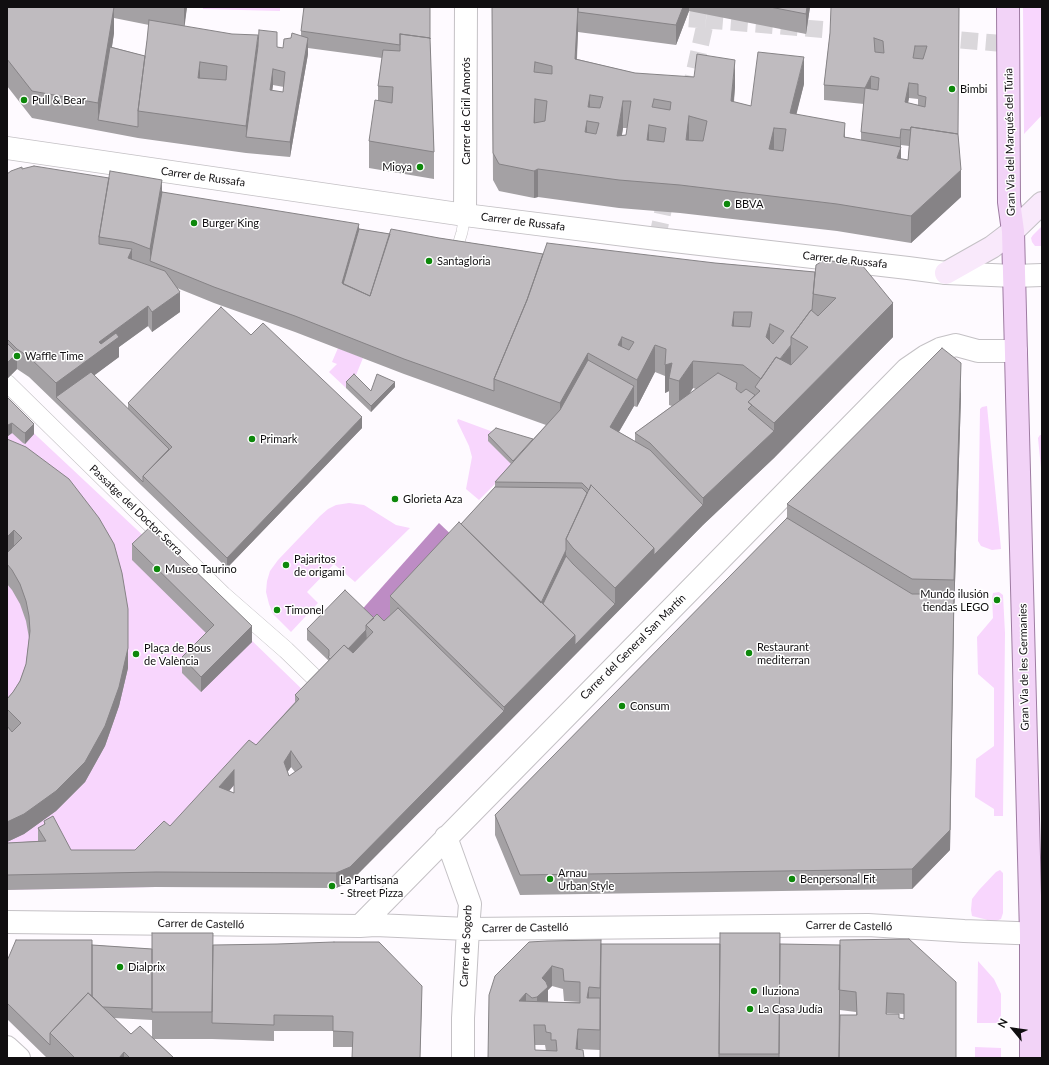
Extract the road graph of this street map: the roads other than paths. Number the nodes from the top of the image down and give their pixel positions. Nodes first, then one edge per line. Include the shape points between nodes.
1 (466, 7) edge
2 (1008, 7) edge
3 (7, 148) edge
4 (1042, 203) edge
5 (464, 215) junction
6 (1012, 232) junction
7 (455, 256) edge
8 (946, 274) junction
9 (1042, 275) edge
10 (1014, 276) junction
11 (1016, 351) junction
12 (7, 383) edge
13 (320, 683) edge
14 (446, 838) junction
15 (7, 922) edge
16 (360, 926) junction
17 (468, 929) junction
18 (1036, 934) edge
19 (7, 1047) edge
20 (19, 1058) edge
21 (463, 1058) edge
22 (1030, 1058) edge

1 - 5 street, Carrer de Ciril Amorós
2 - 6 main road, Gran Via del Marqués del Túria via 1009,202
3 - 5 street, Carrer de Russafa
4 - 6 main road
5 - 7 lane
5 - 8 street, Carrer de Russafa
6 - 8 main road
6 - 10 main road, Gran Via del Marqués del Túria
8 - 10 street, Carrer de Russafa
9 - 10 street, Carrer de Russafa
10 - 11 main road, Gran Via de les Germanies
11 - 14 street, Carrer del General San Martín via 978,351 956,345 940,349 907,369
11 - 18 main road, Gran Via de les Germanies
12 - 13 street, Passatge del Doctor Serra via 223,595
14 - 16 street, Carrer del General San Martín
14 - 17 street, Carrer de Sogorb via 470,904
15 - 16 street, Carrer de Castelló
16 - 17 street, Carrer de Castelló
17 - 18 street, Carrer de Castelló via 868,925
17 - 21 street, Carrer de Sogorb
18 - 22 main road, Gran Via de les Germanies
19 - 20 street

